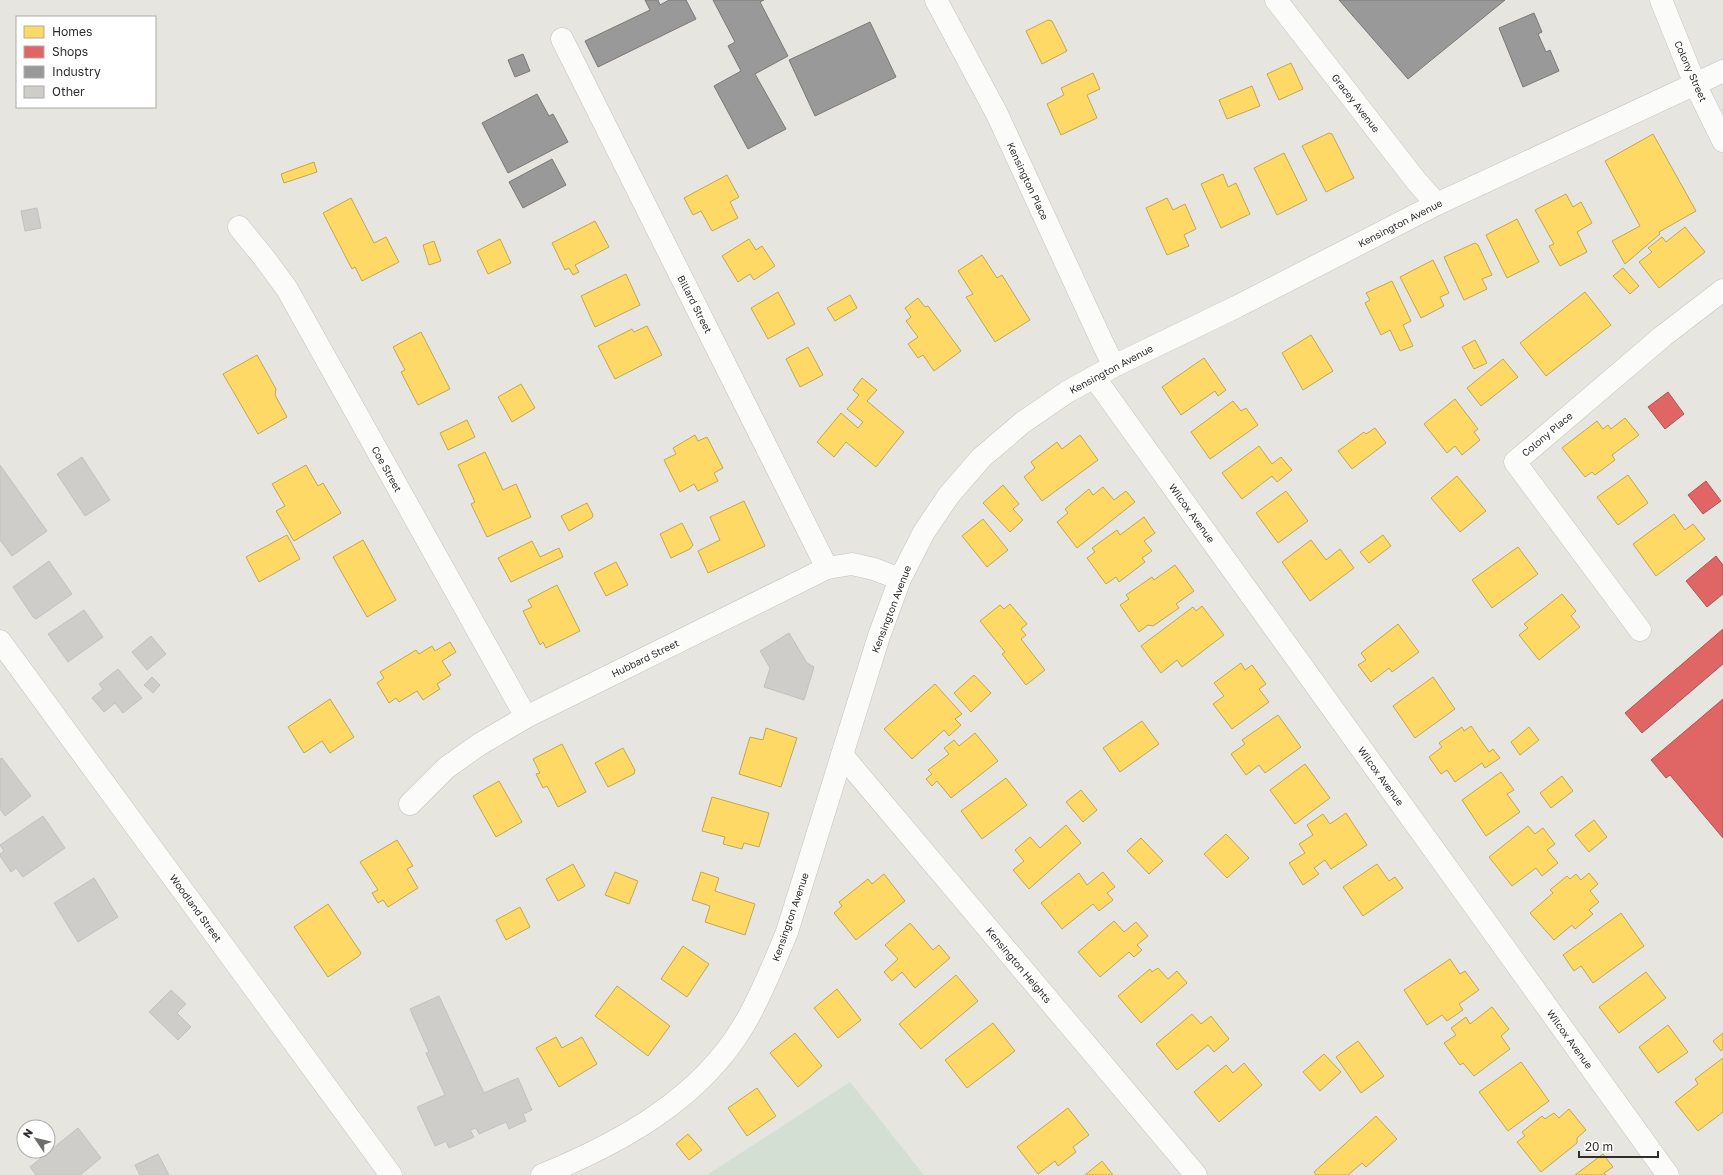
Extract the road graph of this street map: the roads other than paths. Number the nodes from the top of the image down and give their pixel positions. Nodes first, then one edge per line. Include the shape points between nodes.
1 (936, 0) edge
2 (1276, 0) edge
3 (1660, 0) edge
4 (562, 39) dead end
5 (1723, 71) edge
6 (1695, 84) junction
7 (1723, 141) edge
8 (1437, 204) junction
9 (239, 227) dead end
10 (1723, 290) edge
11 (1114, 366) junction
12 (1094, 377) junction
13 (827, 568) junction
14 (900, 579) junction
15 (1640, 630) dead end
16 (0, 641) edge
17 (526, 717) junction
18 (842, 755) junction
19 (410, 804) dead end
20 (391, 1175) edge
21 (542, 1175) edge
22 (1196, 1175) edge
23 (1668, 1175) edge

1 - 11 street, Kensington Place via 997,114
2 - 8 street, Gracey Avenue via 1417,182
3 - 6 street, Colony Street
4 - 13 street, Billard Street
5 - 6 street, Kensington Avenue
6 - 7 street, Colony Street
6 - 8 street, Kensington Avenue
8 - 11 street, Kensington Avenue
9 - 17 street, Coe Street via 287,289
10 - 15 street, Colony Place via 1663,336 1515,462
11 - 12 street, Kensington Avenue
12 - 14 street, Kensington Avenue via 1022,423 981,458 949,495 924,532
12 - 23 street, Wilcox Avenue
13 - 14 street, Hubbard Street via 852,564
13 - 17 street, Hubbard Street
14 - 18 street, Kensington Avenue via 879,636
16 - 20 street, Woodland Street
17 - 19 street, Hubbard Street via 446,768
18 - 21 street, Kensington Avenue via 787,932 768,979 744,1024 718,1060 684,1094 642,1126 598,1151
18 - 22 street, Kensington Heights

